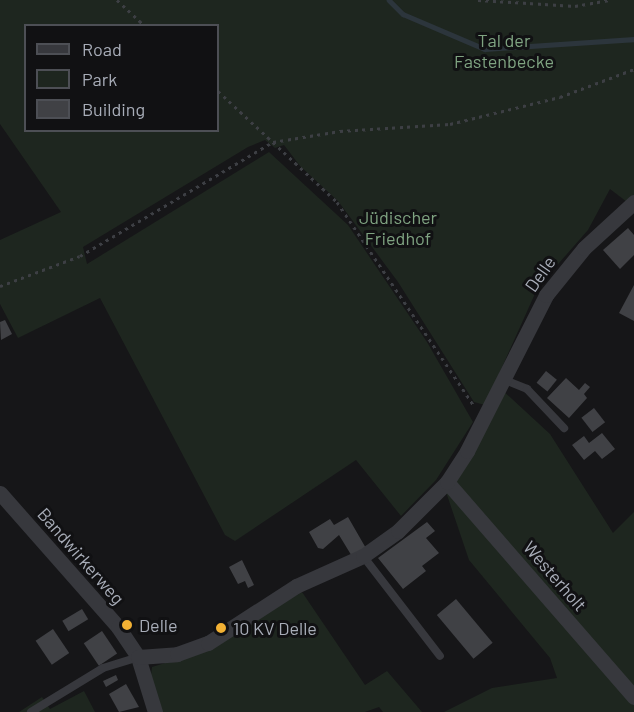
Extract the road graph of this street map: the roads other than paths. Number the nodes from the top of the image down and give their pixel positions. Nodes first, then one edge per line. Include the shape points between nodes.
1 (632, 206) edge
2 (505, 380) junction
3 (564, 428) dead end
4 (447, 482) junction
5 (0, 493) edge
6 (363, 556) junction
7 (440, 656) dead end
8 (138, 657) junction
9 (634, 697) edge
10 (31, 712) edge
11 (155, 712) edge

1 - 2 street, Delle via 584,248 546,295
2 - 3 lane via 527,389
2 - 4 street, Delle
4 - 6 street, Delle via 398,531
4 - 9 street, Westerholt
5 - 8 street, Bandwirkerweg via 118,627
6 - 7 lane
6 - 8 street, Delle via 296,586 208,643 177,654
8 - 10 lane via 103,668
8 - 11 street, Bandwirkerweg

